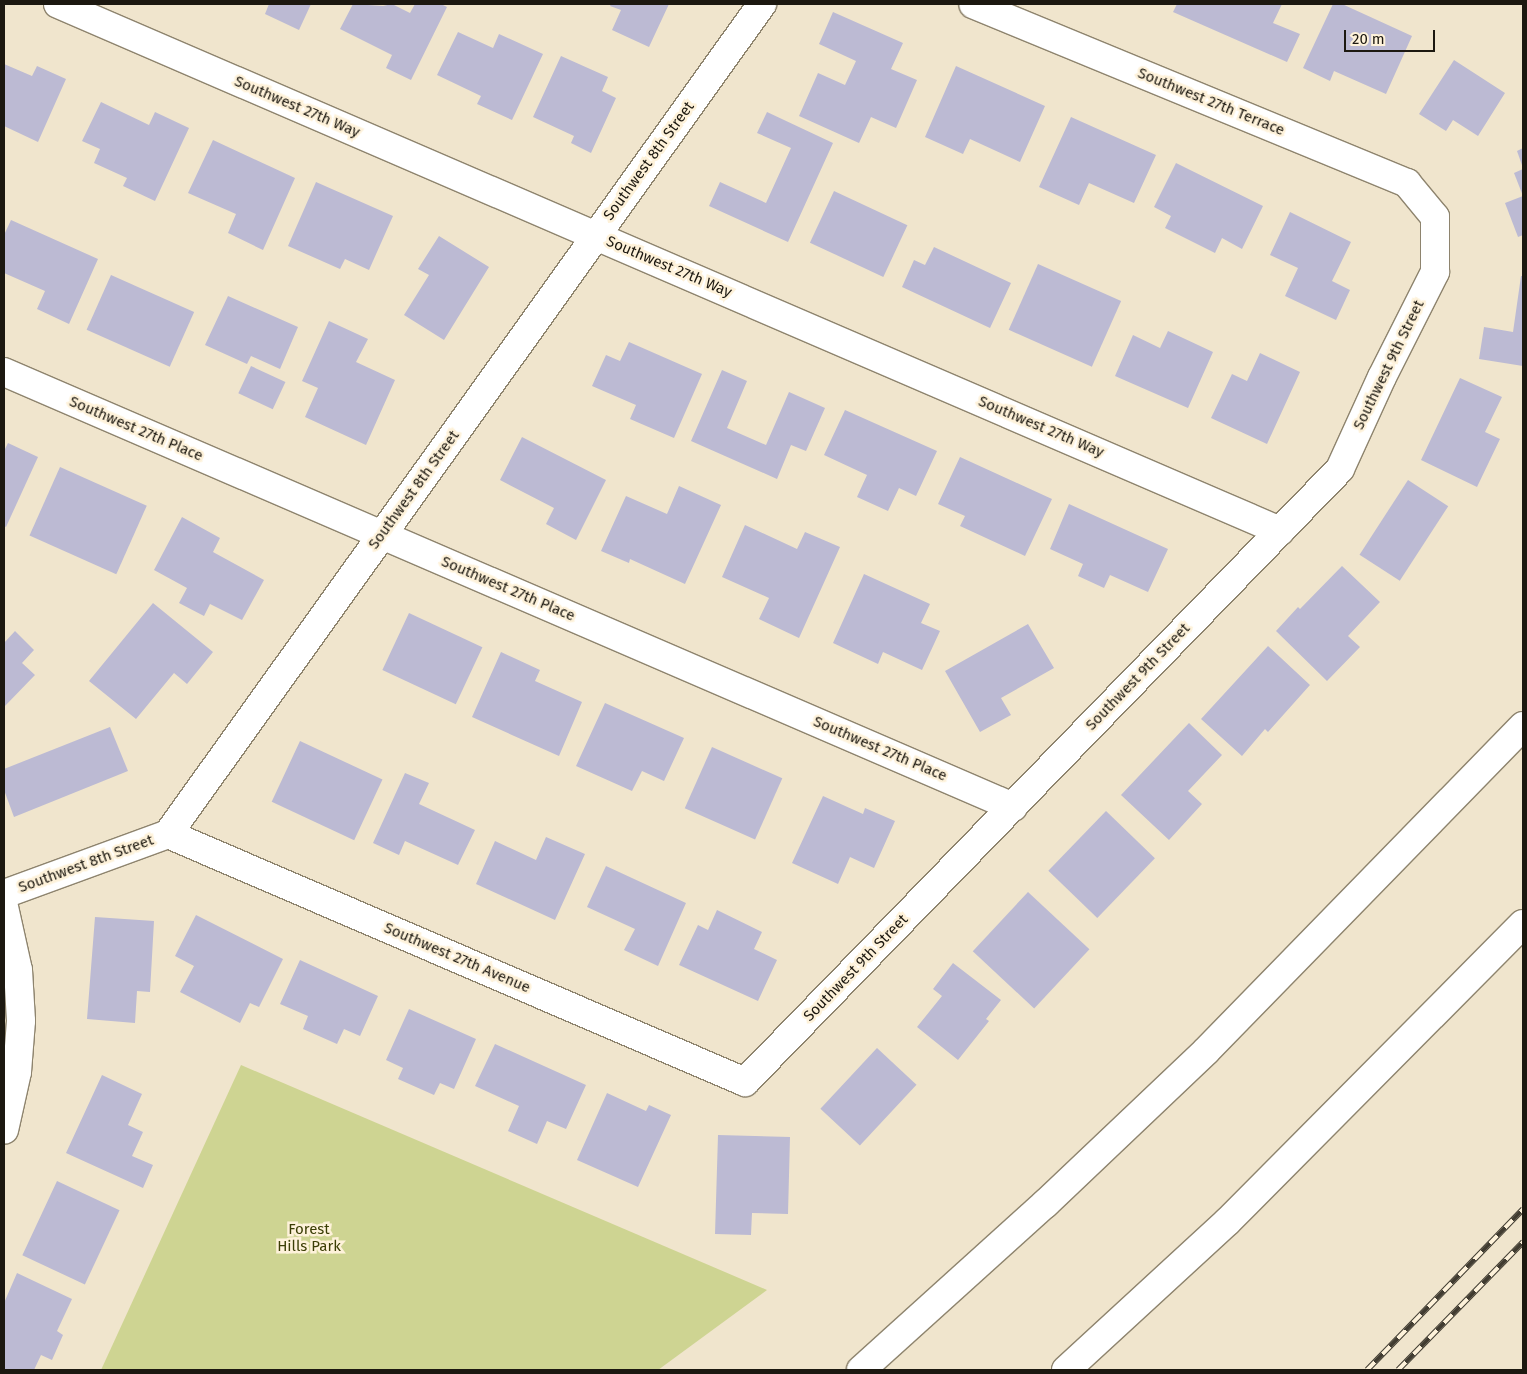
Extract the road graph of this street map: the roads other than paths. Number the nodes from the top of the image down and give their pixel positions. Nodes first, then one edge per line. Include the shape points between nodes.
1 (58, 4) edge
2 (762, 4) edge
3 (973, 4) edge
4 (1435, 217) joint
5 (596, 236) junction
6 (4, 372) edge
7 (1280, 530) junction
8 (382, 535) junction
9 (1523, 726) edge
10 (1012, 806) junction
11 (168, 834) junction
12 (4, 894) edge
13 (4, 907) edge
14 (1523, 924) edge
15 (745, 1082) joint
16 (4, 1130) edge
17 (861, 1370) edge
18 (1066, 1370) edge

1 - 5 main road, Southwest 27th Way
2 - 5 main road, Southwest 8th Street
3 - 4 main road, Southwest 27th Terrace via 1407,183
4 - 7 main road, Southwest 9th Street via 1435,272 1340,469
5 - 7 main road, Southwest 27th Way
5 - 8 main road, Southwest 8th Street
6 - 8 main road, Southwest 27th Place
7 - 10 main road, Southwest 9th Street
8 - 10 main road, Southwest 27th Place
8 - 11 main road, Southwest 8th Street
9 - 17 main road via 1206,1051 1045,1204
10 - 15 main road, Southwest 9th Street
11 - 12 main road, Southwest 8th Street
11 - 15 main road, Southwest 27th Avenue
13 - 16 main road, Southwest 8th Street via 18,970 21,1021 17,1072
14 - 18 main road via 1228,1222

